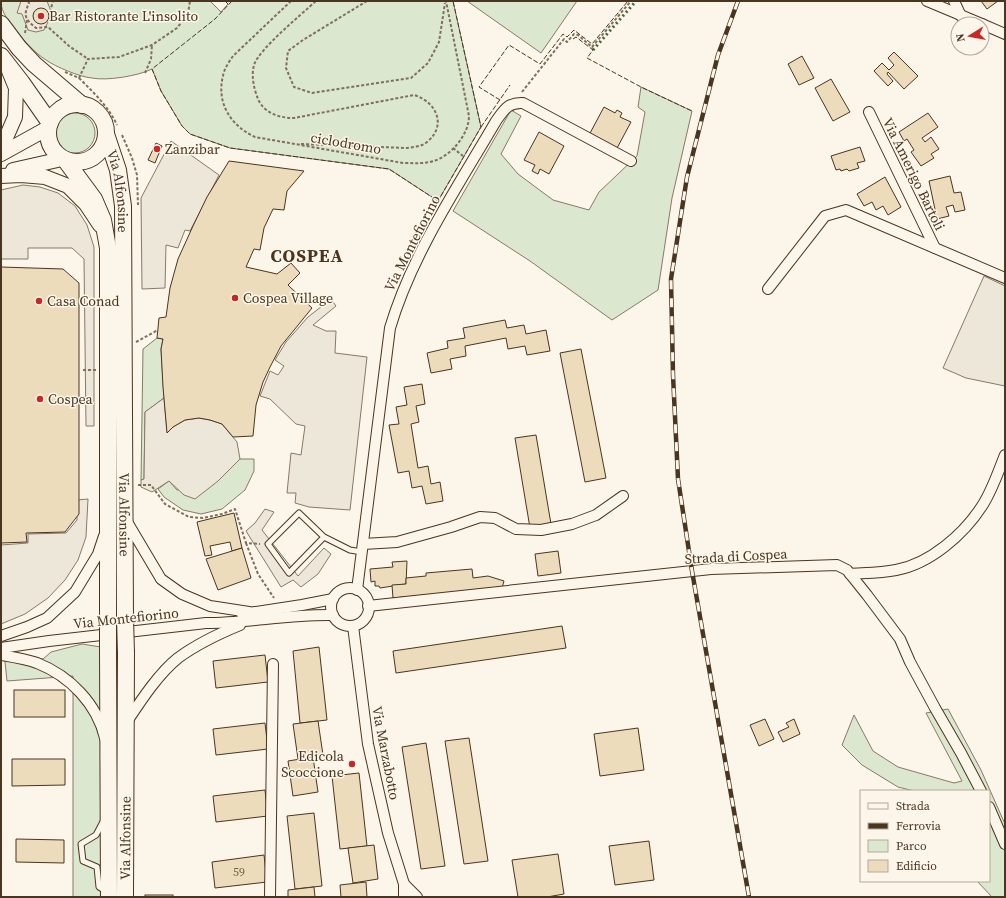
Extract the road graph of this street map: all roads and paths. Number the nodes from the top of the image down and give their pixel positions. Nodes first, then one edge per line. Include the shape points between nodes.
1 (28, 1) edge
2 (53, 1) edge
3 (190, 1) edge
4 (291, 1) edge
5 (316, 1) edge
6 (367, 1) edge
7 (631, 1) edge
8 (927, 1) edge
9 (954, 1) edge
10 (446, 2) edge
11 (50, 12) dead end
12 (962, 16) joint
13 (27, 20) junction
14 (1, 24) edge
15 (990, 27) edge
16 (25, 33) dead end
17 (1005, 34) edge
18 (152, 45) junction
19 (2, 57) edge
20 (88, 59) junction
21 (65, 72) dead end
22 (145, 73) dead end
23 (514, 103) junction
24 (82, 105) junction
25 (869, 112) dead end
26 (49, 125) junction
27 (106, 134) junction
28 (293, 144) junction
29 (1, 145) edge
30 (1, 154) edge
31 (64, 160) junction
32 (631, 161) dead end
33 (1, 175) edge
34 (108, 248) junction
35 (934, 248) junction
36 (1005, 278) edge
37 (768, 289) dead end
38 (158, 330) dead end
39 (137, 342) dead end
40 (1005, 455) edge
41 (138, 492) dead end
42 (623, 496) dead end
43 (125, 518) junction
44 (108, 525) junction
45 (324, 537) junction
46 (246, 543) junction
47 (268, 544) junction
48 (362, 548) junction
49 (850, 574) junction
50 (357, 590) junction
51 (280, 598) dead end
52 (333, 599) junction
53 (368, 606) junction
54 (333, 615) junction
55 (248, 617) junction
56 (353, 626) junction
57 (1, 636) edge
58 (49, 641) junction
59 (1, 643) edge
60 (1, 648) edge
61 (1, 655) edge
62 (273, 664) dead end
63 (125, 725) junction
64 (109, 757) junction
65 (980, 790) edge
66 (990, 809) edge
67 (109, 811) junction
68 (1005, 844) edge
69 (404, 884) junction
70 (109, 895) edge
71 (125, 897) edge
72 (270, 897) edge
73 (404, 897) edge
74 (417, 897) edge

1 - 13 path via 25,12
2 - 11 path
3 - 18 path via 188,14 176,28
4 - 28 path, ciclodromo via 233,56 223,75 222,95 230,117 245,132 255,137
5 - 28 path via 266,48 254,64 255,92 267,111 284,118 294,118 414,95 422,97 435,110 438,128 426,143 416,147
6 - 10 path via 288,51 286,68 294,87 312,93 410,78 428,63 439,42
7 - 23 path via 592,47 578,35 574,34 567,42 564,39
8 - 12 street
9 - 12 street
10 - 28 path, ciclodromo via 469,116 465,135 453,148 436,160 403,164
13 - 16 path
13 - 20 path via 36,28 48,27
14 - 24 main road via 34,64
15 - 17 street
18 - 20 path via 119,57
18 - 22 path via 151,59
19 - 26 main road
19 - 29 main road via 16,88 16,117
20 - 21 path via 79,78
23 - 32 street via 523,103
23 - 48 street, Via Montefiorino via 505,109 496,121 440,216 397,302 386,346
24 - 26 main road via 66,106 59,110
24 - 27 main road via 100,116
25 - 35 street, Via Amerigo Bartoli
26 - 30 main road
26 - 31 main road via 49,142 56,154
27 - 31 main road via 102,147 93,158 76,163
27 - 43 main road, Via Alfonsine via 118,170 123,206
31 - 33 main road
31 - 34 main road, Via Alfonsine via 94,199 103,220
33 - 34 main road via 45,177 68,186 86,204 98,222
34 - 44 main road, Via Alfonsine
35 - 36 street, Via Amerigo Bartoli
35 - 37 street, Via Amerigo Bartoli via 846,210 825,216
38 - 39 path
40 - 49 street via 983,504 969,524 951,542 927,559 897,570
41 - 46 path via 138,485 150,485 166,504 189,517 203,518 235,509
42 - 48 street via 596,515 572,524 541,530 516,529 495,518 480,517 397,542
43 - 55 street via 161,579 182,594 210,606
43 - 63 main road, Via Alfonsine, bridge
44 - 57 street via 98,554 75,592 47,618
44 - 64 main road, Via Alfonsine, bridge
45 - 47 lane via 299,513
45 - 47 lane via 289,573
45 - 48 lane via 350,550
46 - 47 path
46 - 51 path via 258,574 274,598
48 - 50 street, Via Montefiorino
49 - 53 street, Strada di Cospea via 837,566 710,569
49 - 65 street, Strada di Cospea via 900,639
50 - 52 street, Via Montefiorino via 345,589
50 - 53 street via 365,596
52 - 54 street
52 - 55 street, Via Montefiorino
53 - 56 street via 363,621
54 - 55 street, Via Montefiorino
54 - 56 street via 339,623
55 - 58 street, Via Montefiorino
55 - 63 street via 177,659 144,696
56 - 69 street, Via Marzabotto via 368,744 388,833
58 - 59 street, Via Montefiorino
58 - 60 street, Via Montefiorino
61 - 64 street via 36,663 54,671 79,690 92,706 104,734
62 - 72 street
63 - 71 main road, Via Alfonsine
64 - 67 main road, Via Alfonsine
66 - 68 street
67 - 70 main road, Via Alfonsine
67 - 70 lane via 96,835 81,844 83,861 97,867 99,887
69 - 73 street, Via Marzabotto
69 - 74 street, Via Marzabotto

